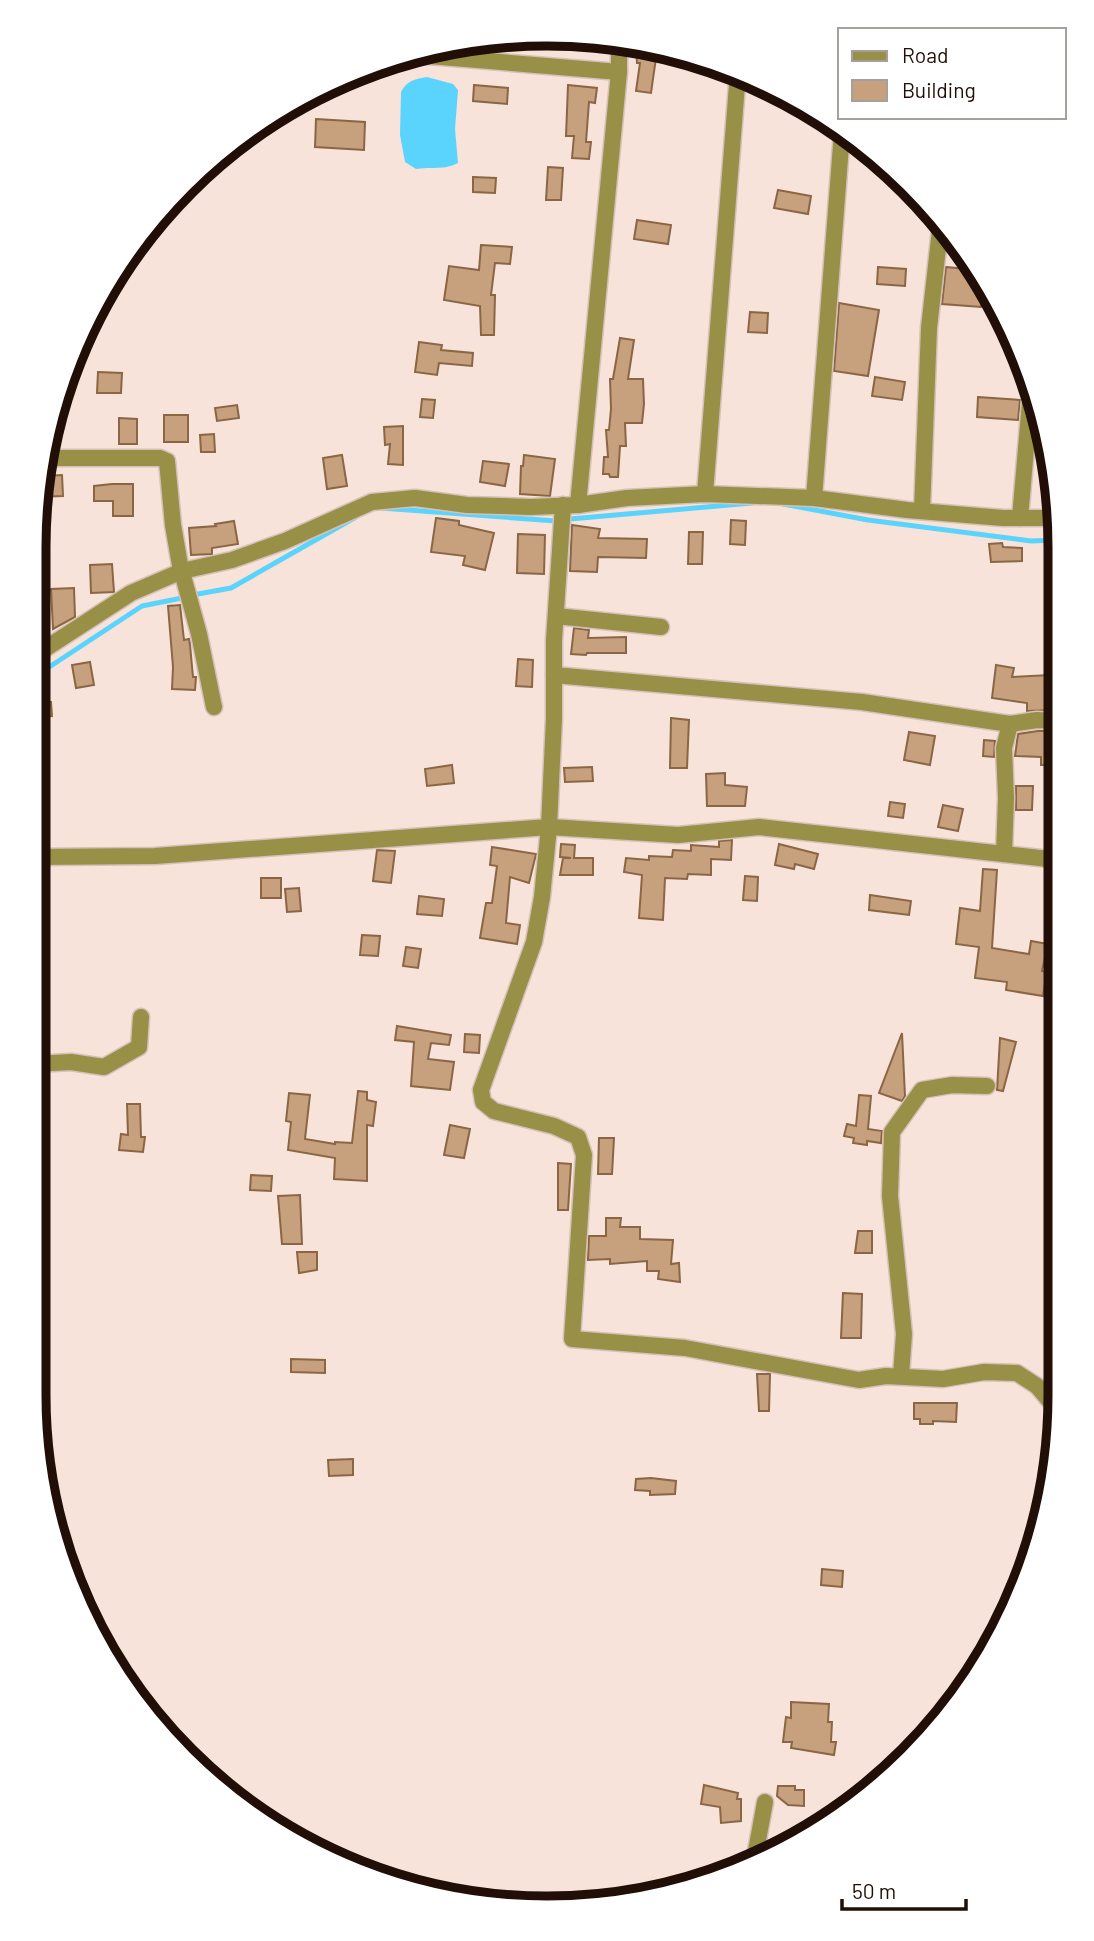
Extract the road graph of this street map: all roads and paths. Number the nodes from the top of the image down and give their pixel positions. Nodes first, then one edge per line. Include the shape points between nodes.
1 (619, 51) edge
2 (441, 57) edge
3 (619, 72) junction
4 (737, 83) edge
5 (841, 141) edge
6 (939, 235) edge
7 (1029, 411) edge
8 (54, 458) edge
9 (705, 494) junction
10 (814, 498) junction
11 (570, 505) junction
12 (922, 511) junction
13 (1020, 518) junction
14 (1047, 518) edge
15 (182, 571) junction
16 (556, 616) junction
17 (662, 628) dead end
18 (46, 648) edge
19 (554, 675) junction
20 (214, 707) dead end
21 (1048, 721) edge
22 (1010, 724) junction
23 (549, 827) junction
24 (1004, 854) junction
25 (46, 857) edge
26 (1048, 859) edge
27 (141, 1017) dead end
28 (46, 1063) edge
29 (987, 1086) dead end
30 (901, 1375) junction
31 (1048, 1399) edge
32 (765, 1802) dead end
33 (756, 1850) edge

1 - 3 street
2 - 3 street
3 - 11 street
4 - 9 street
5 - 10 street
6 - 12 street via 929,328
7 - 13 street
8 - 15 street via 167,461
9 - 10 street
9 - 11 street
10 - 12 street
11 - 15 street via 467,505 415,498 372,502 285,541
11 - 16 street
12 - 13 street
13 - 14 street
15 - 18 street via 131,593
15 - 20 street
16 - 17 street
16 - 19 street
19 - 22 street via 862,702
19 - 23 street
21 - 22 street
22 - 24 street via 1004,748
23 - 24 street via 678,835 759,827
23 - 25 street via 155,856
23 - 30 street via 534,942 481,1090 483,1102 494,1111 578,1137 584,1155 572,1339 685,1348 859,1380
24 - 26 street
27 - 28 street via 139,1047 104,1067
29 - 30 street via 922,1090 892,1132 890,1196 904,1334
30 - 31 street via 943,1379 985,1372 1017,1373
32 - 33 street

